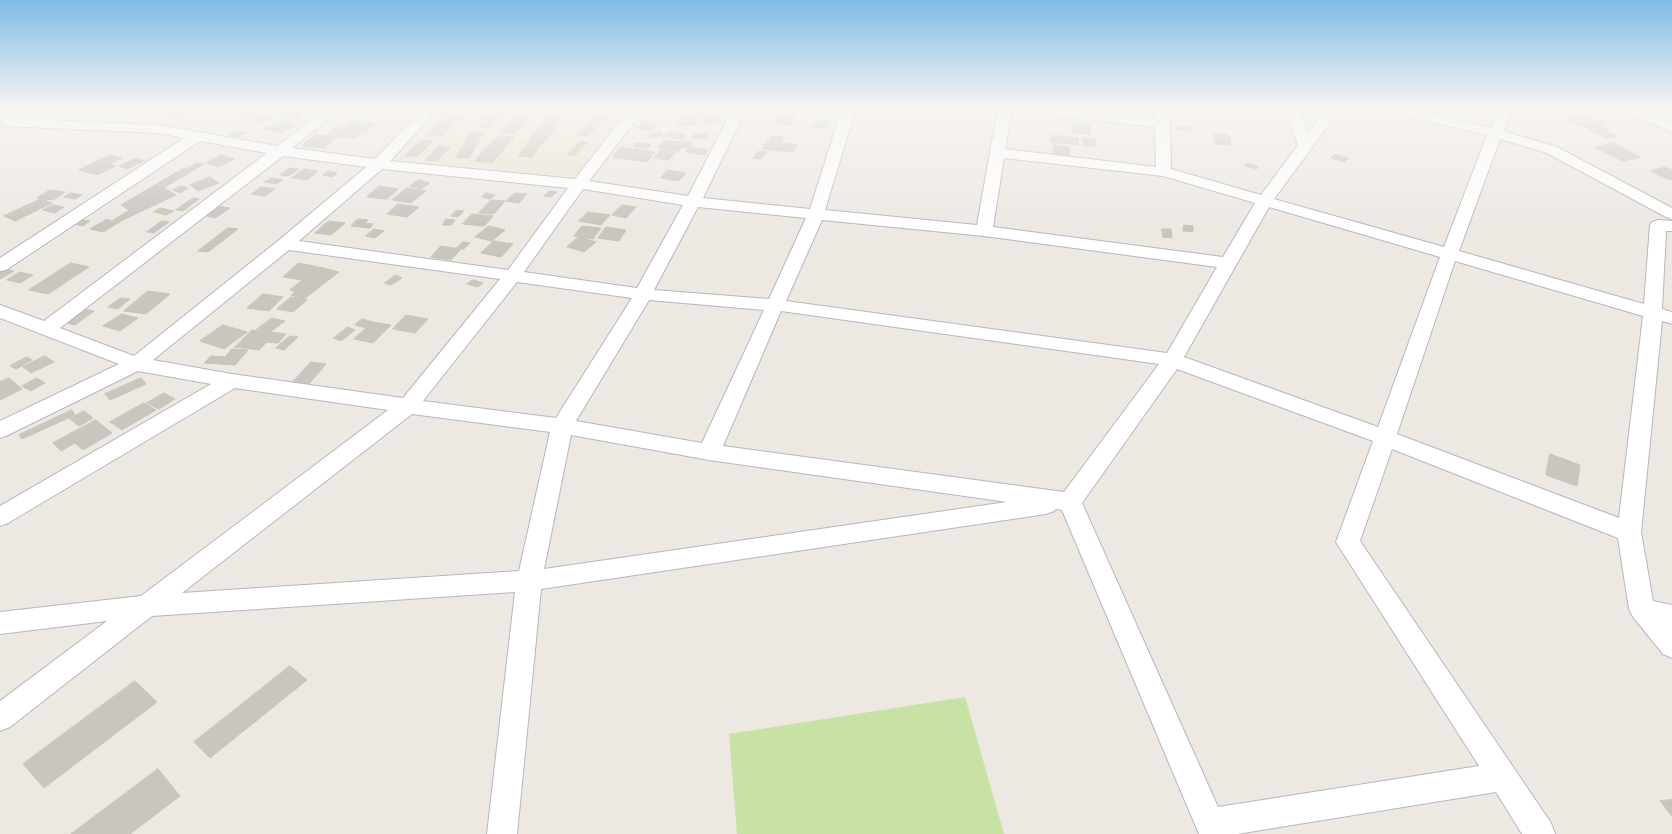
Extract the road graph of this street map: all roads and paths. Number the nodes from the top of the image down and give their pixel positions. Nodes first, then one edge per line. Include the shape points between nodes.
1 (180, 147) edge
2 (257, 147) edge
3 (284, 147) edge
4 (394, 147) edge
5 (608, 147) edge
6 (721, 147) edge
7 (836, 147) edge
8 (999, 147) edge
9 (1163, 147) edge
10 (1305, 147) edge
11 (1490, 147) edge
12 (1543, 147) edge
13 (279, 151) junction
14 (998, 153) junction
15 (378, 164) junction
16 (1164, 172) junction
17 (579, 184) junction
18 (1265, 200) junction
19 (693, 202) junction
20 (816, 214) junction
21 (1672, 214) edge
22 (1672, 226) edge
23 (984, 231) junction
24 (286, 244) junction
25 (1449, 255) junction
26 (1228, 262) junction
27 (0, 266) edge
28 (512, 275) junction
29 (642, 294) junction
30 (774, 305) junction
31 (0, 311) edge
32 (1662, 316) edge
33 (46, 329) junction
34 (1173, 360) junction
35 (136, 364) junction
36 (232, 381) junction
37 (408, 406) junction
38 (562, 426) junction
39 (0, 430) edge
40 (1386, 438) junction
41 (709, 452) junction
42 (1070, 502) junction
43 (0, 517) edge
44 (1629, 532) junction
45 (529, 580) junction
46 (146, 606) junction
47 (1642, 609) junction
48 (1672, 616) edge
49 (0, 623) edge
50 (1672, 646) edge
51 (0, 718) edge
52 (1502, 777) junction
53 (1213, 828) edge
54 (502, 834) edge
55 (1540, 834) edge

1 - 27 street
2 - 13 street
3 - 13 street
4 - 15 street
5 - 17 street
6 - 19 street
7 - 20 street
8 - 14 street
9 - 16 street
10 - 18 street
11 - 25 street
12 - 21 street
13 - 15 street
13 - 33 street
14 - 16 street
14 - 23 street
15 - 17 street
15 - 24 street
16 - 18 street
17 - 19 street
17 - 28 street
18 - 25 street
18 - 26 street
19 - 20 street
19 - 29 street
20 - 23 street
20 - 30 street
22 - 32 street via 1658,225
23 - 26 street
24 - 28 street
24 - 35 street
25 - 32 street
25 - 40 street
26 - 34 street
28 - 29 street
28 - 37 street
29 - 30 street
29 - 38 street
30 - 34 street
30 - 41 street
31 - 33 street
32 - 44 street
33 - 35 street
34 - 40 street
34 - 42 street
35 - 36 street
35 - 39 street
36 - 37 street
36 - 43 street
37 - 38 street
37 - 46 street
38 - 41 street
38 - 45 street
40 - 44 street
40 - 52 street via 1348,542
41 - 42 street
42 - 45 street
42 - 53 street
44 - 47 street
45 - 46 street
45 - 54 street
46 - 49 street
46 - 51 street
47 - 48 street
47 - 50 street
52 - 53 street
52 - 55 street

